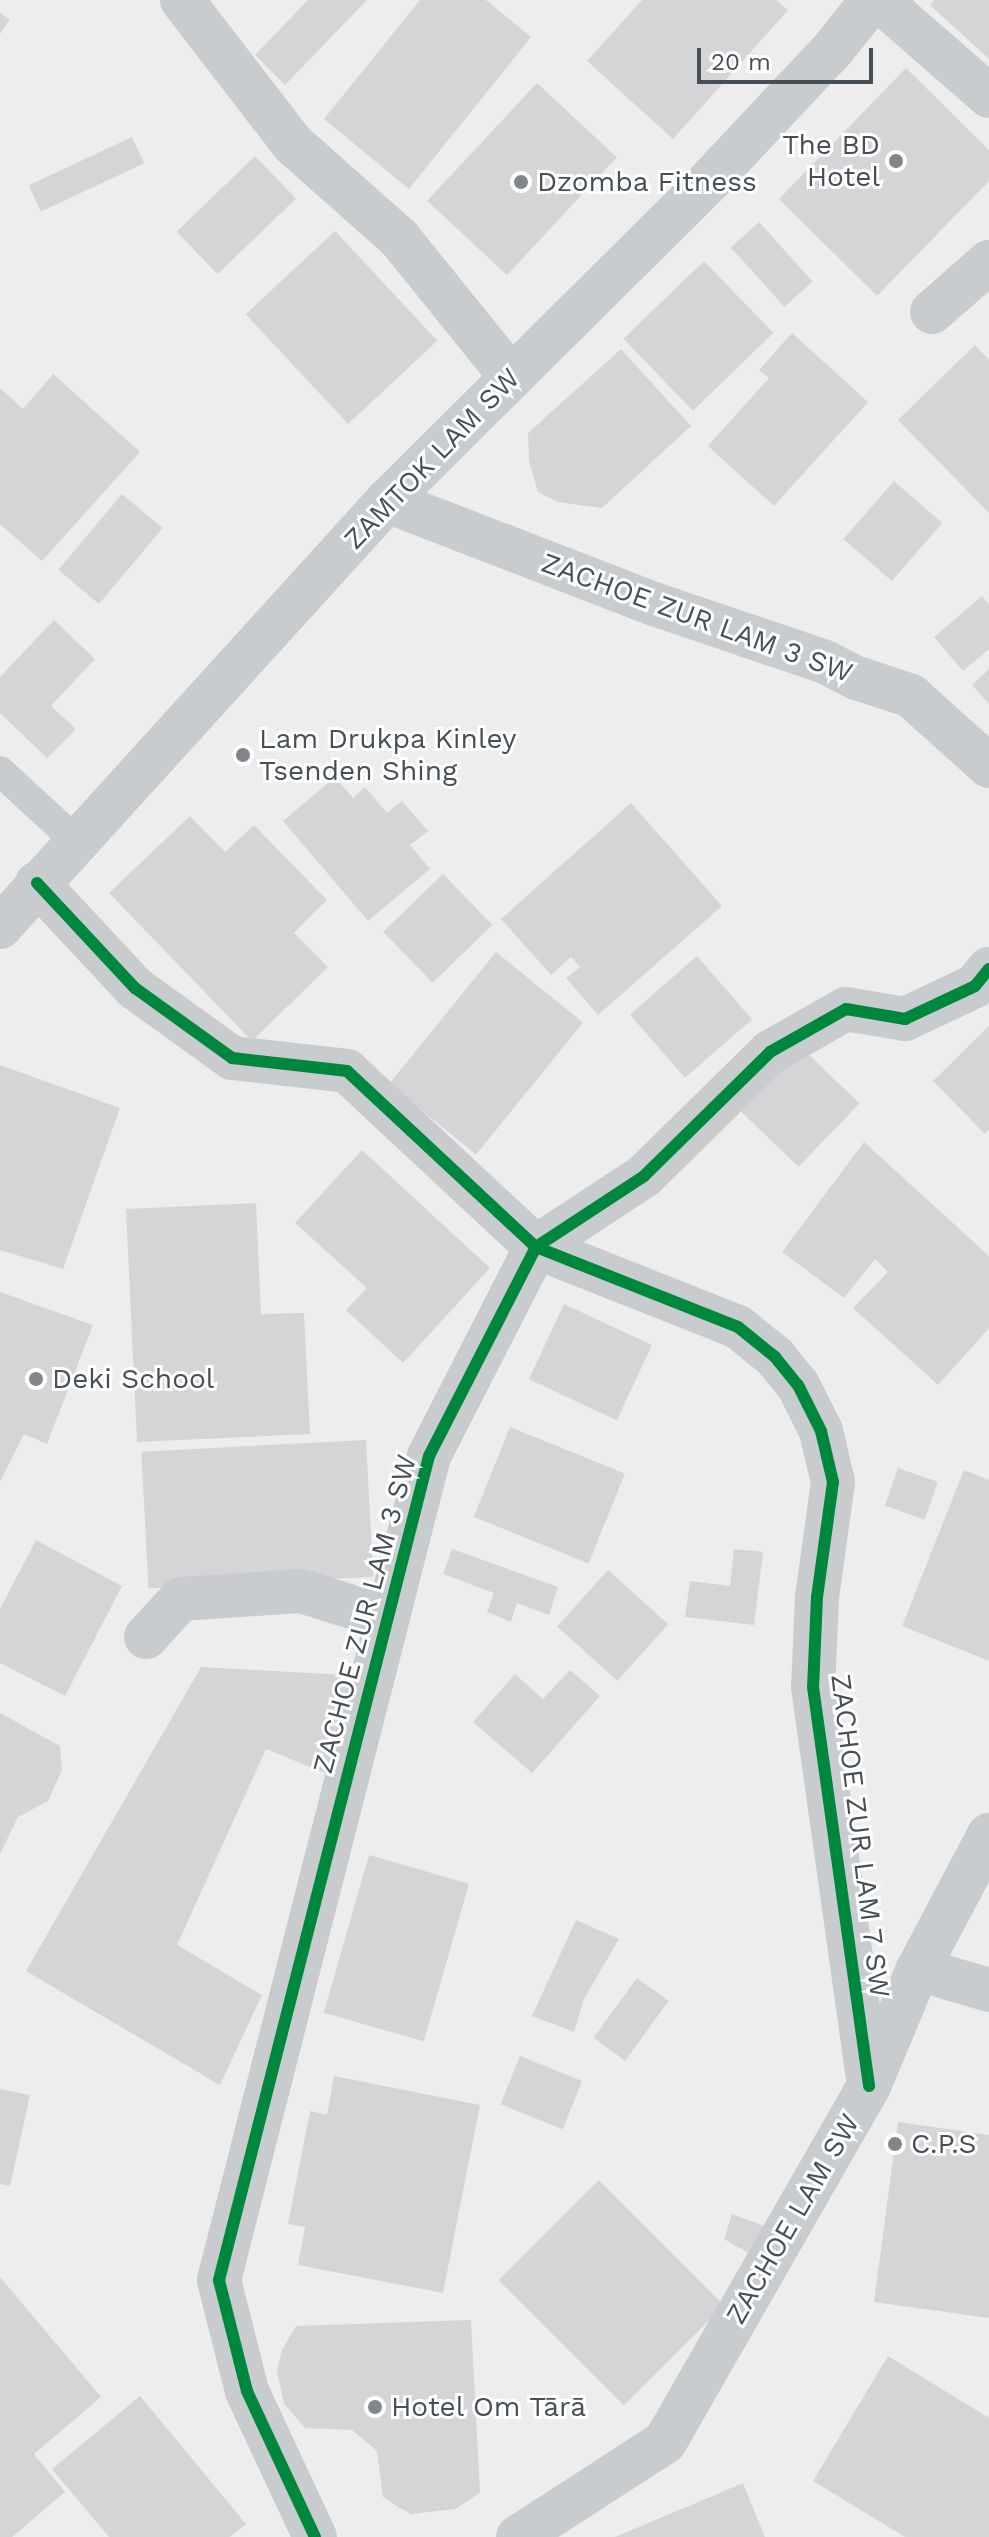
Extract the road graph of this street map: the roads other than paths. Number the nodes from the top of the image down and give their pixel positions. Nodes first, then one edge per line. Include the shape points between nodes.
1 (182, 0) edge
2 (872, 0) edge
3 (879, 0) edge
4 (989, 96) edge
5 (989, 262) edge
6 (932, 312) dead end
7 (511, 377) junction
8 (387, 501) junction
9 (989, 766) edge
10 (0, 771) edge
11 (78, 843) junction
12 (37, 883) junction
13 (0, 927) edge
14 (989, 969) edge
15 (536, 1247) junction
16 (387, 1618) junction
17 (146, 1637) dead end
18 (989, 1835) edge
19 (918, 1969) junction
20 (989, 1990) edge
21 (869, 2086) junction
22 (315, 2537) edge
23 (518, 2537) edge

1 - 7 street via 293,144 399,238
2 - 7 street, ZAMTOK LAM SW via 712,178
3 - 4 street
5 - 6 street
7 - 8 street, ZAMTOK LAM SW
8 - 9 street, ZACHOE ZUR LAM 3 SW via 911,696
8 - 11 street, ZAMTOK LAM SW
10 - 11 lane
11 - 12 street, ZAMTOK LAM SW
12 - 13 street, ZAMTOK LAM SW
12 - 15 street, ZACHOE ZUR LAM 7 SW via 135,988 232,1058 347,1071
14 - 15 street, ZACHOE ZUR LAM 3 SW via 975,986 905,1019 846,1009 770,1052 644,1176
15 - 16 street, ZACHOE ZUR LAM 3 SW via 429,1456
15 - 21 street, ZACHOE ZUR LAM 7 SW via 738,1327 775,1357 821,1431 833,1482 817,1597 813,1687
16 - 17 street via 301,1591 181,1599
16 - 22 street, ZACHOE ZUR LAM 3 SW via 219,2280 247,2391
18 - 19 street, ZACHOE LAM SW
19 - 20 street
19 - 21 street, ZACHOE LAM SW
21 - 23 street, ZACHOE LAM SW via 665,2442

